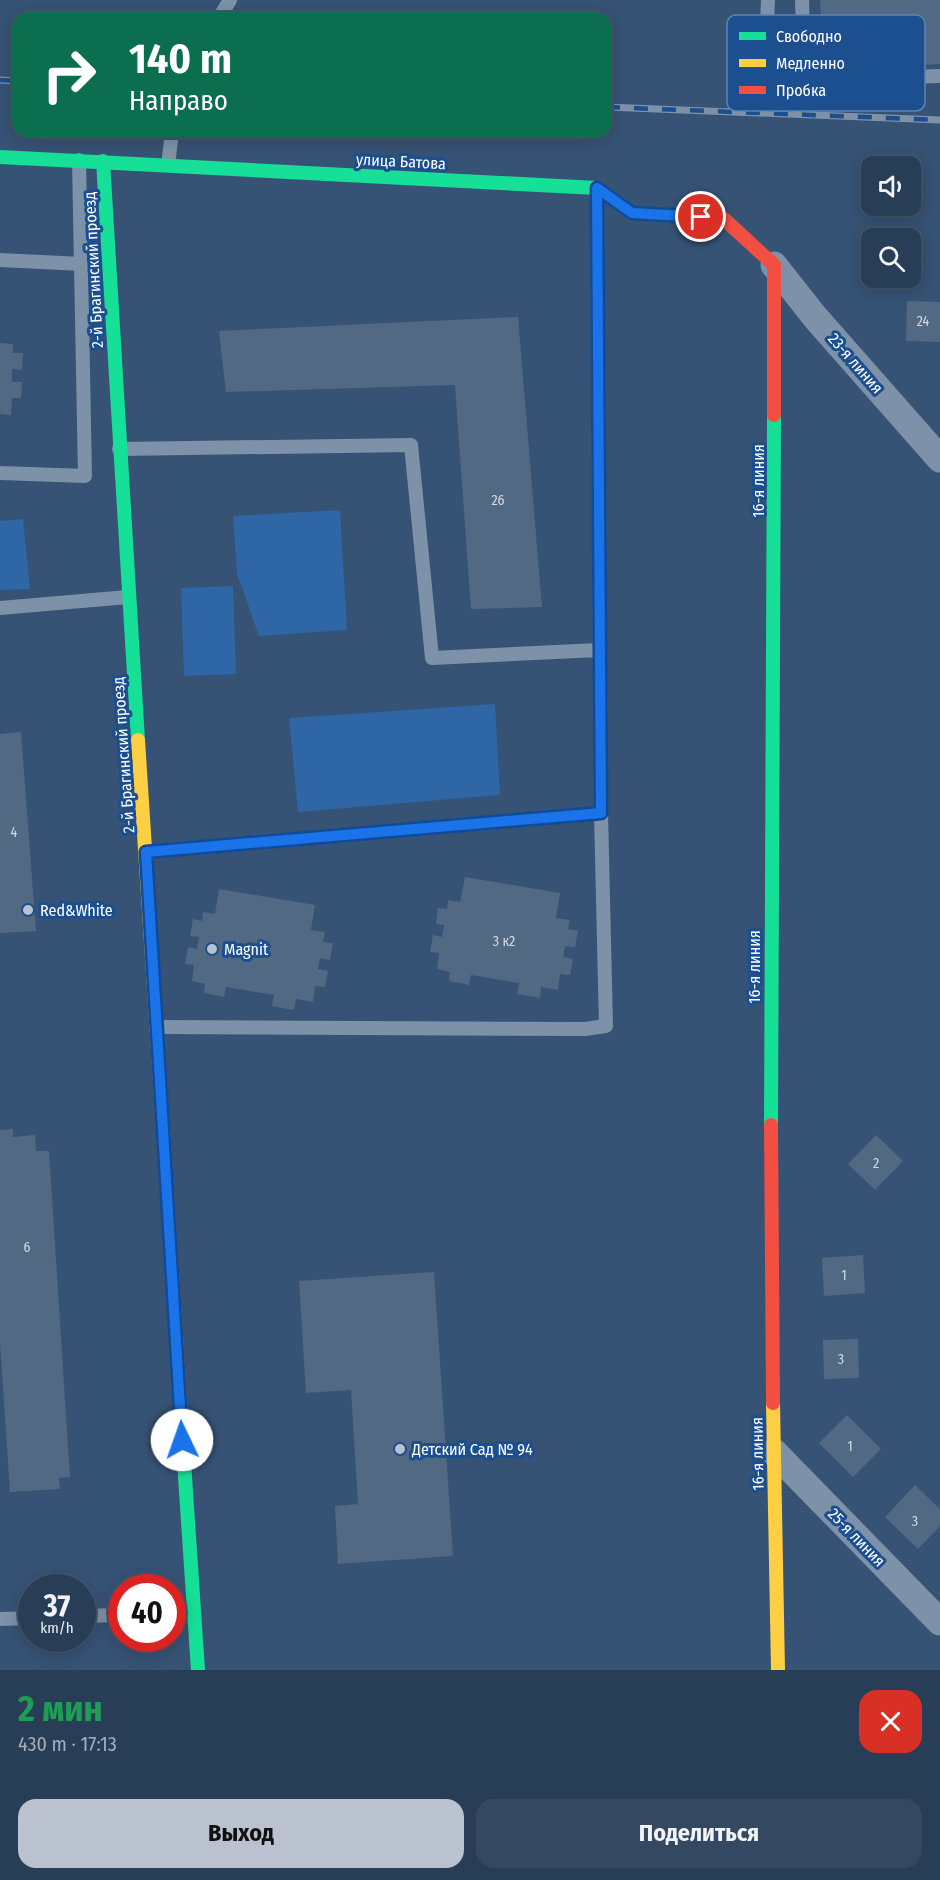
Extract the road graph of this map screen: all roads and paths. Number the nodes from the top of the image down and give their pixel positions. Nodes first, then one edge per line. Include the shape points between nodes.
1 (768, 0) edge
2 (802, 0) edge
3 (767, 15) edge
4 (802, 15) edge
5 (925, 76) edge
6 (940, 76) edge
7 (171, 138) edge
8 (0, 157) edge
9 (79, 160) junction
10 (103, 161) junction
11 (168, 165) junction
12 (597, 188) junction
13 (0, 260) edge
14 (82, 264) junction
15 (774, 265) junction
16 (119, 449) junction
17 (940, 459) edge
18 (0, 473) edge
19 (128, 597) junction
20 (0, 608) edge
21 (598, 650) junction
22 (601, 813) junction
23 (146, 852) junction
24 (156, 1027) junction
25 (774, 1452) junction
26 (186, 1612) edge
27 (194, 1612) junction
28 (18, 1618) edge
29 (0, 1619) edge
30 (940, 1622) edge
31 (198, 1670) edge
32 (778, 1670) edge

1 - 3 lane
2 - 4 lane
5 - 6 lane
7 - 11 lane
8 - 9 street, улица Батова
9 - 10 street, улица Батова
9 - 14 lane
10 - 11 street, улица Батова
10 - 16 street, 2-й Брагинский проезд
11 - 12 street, улица Батова
12 - 15 street via 632,213 724,219
12 - 21 lane
13 - 14 lane
14 - 18 lane via 85,476
15 - 17 street, 23-я линия
15 - 25 street, 16-я линия via 770,925
16 - 19 street, 2-й Брагинский проезд
16 - 21 lane via 411,446 432,658
19 - 20 lane
19 - 23 street, 2-й Брагинский проезд
21 - 22 lane
22 - 23 lane
22 - 24 lane via 606,1026
23 - 24 street, 2-й Брагинский проезд
24 - 27 street, 2-й Брагинский проезд
25 - 30 street, 25-я линия
25 - 32 street, 16-я линия
26 - 27 lane
27 - 31 street, 2-й Брагинский проезд
28 - 29 lane

